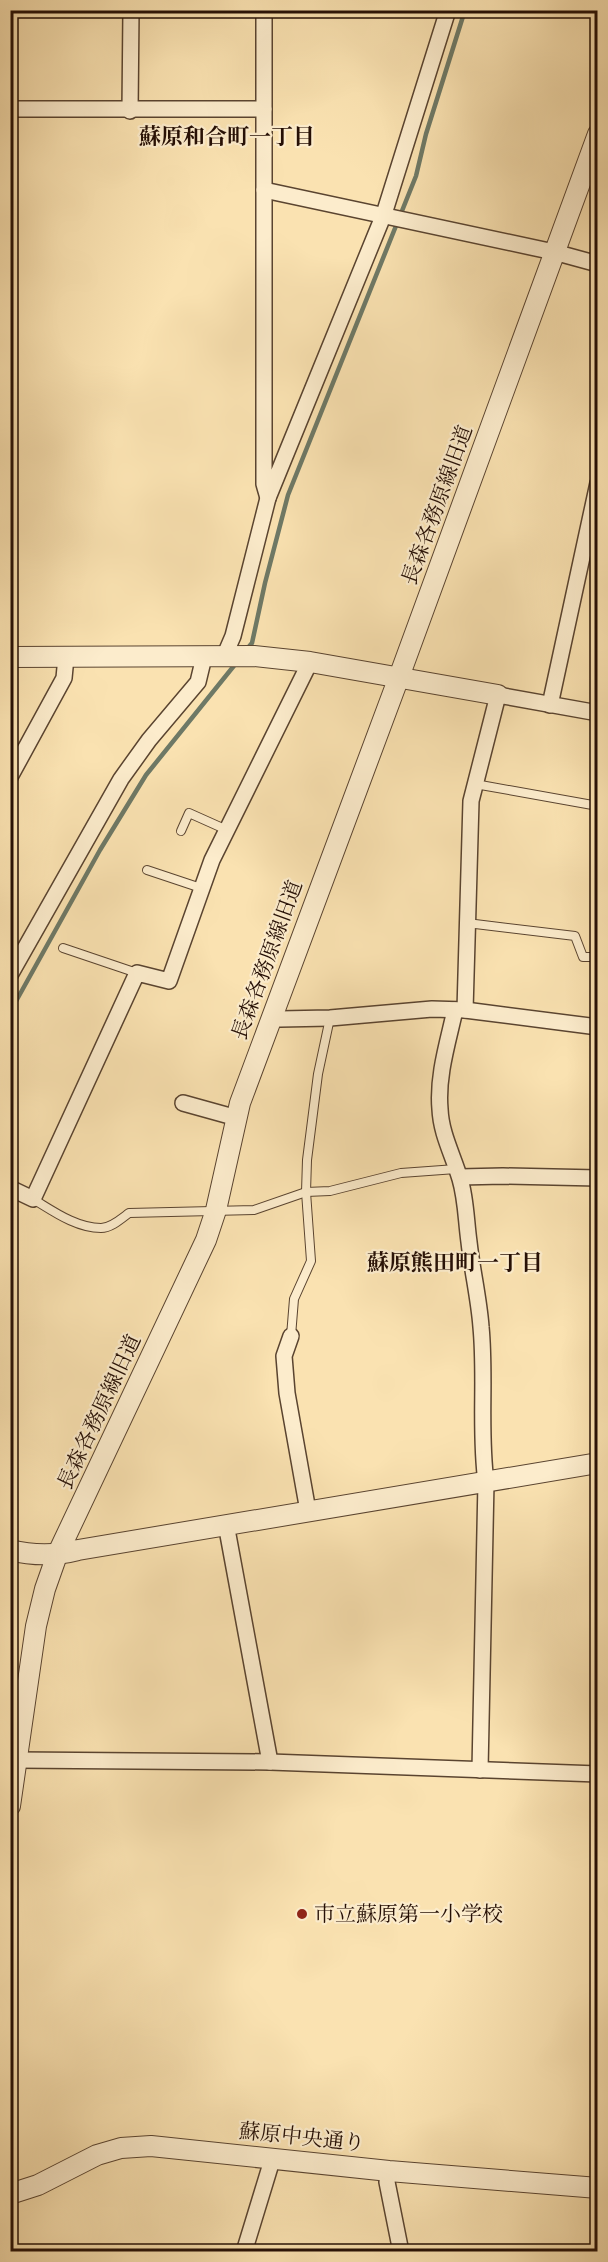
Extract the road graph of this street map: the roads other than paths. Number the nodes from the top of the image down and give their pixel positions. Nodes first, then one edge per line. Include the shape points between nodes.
1 (131, 10) edge
2 (264, 10) edge
3 (448, 10) edge
4 (10, 109) edge
5 (264, 109) junction
6 (130, 111) junction
7 (597, 134) edge
8 (264, 190) junction
9 (387, 215) junction
10 (554, 252) junction
11 (597, 264) edge
12 (597, 483) edge
13 (268, 498) junction
14 (593, 527) edge
15 (10, 657) edge
16 (66, 657) junction
17 (204, 657) junction
18 (226, 657) junction
19 (310, 662) junction
20 (399, 677) junction
21 (498, 695) junction
22 (550, 705) junction
23 (597, 713) edge
24 (10, 777) edge
25 (475, 784) junction
26 (597, 806) edge
27 (227, 830) junction
28 (180, 831) dead end
29 (147, 870) dead end
30 (201, 888) junction
31 (467, 923) junction
32 (63, 948) dead end
33 (597, 957) edge
34 (137, 973) junction
35 (10, 975) edge
36 (460, 1010) junction
37 (272, 1015) junction
38 (330, 1018) junction
39 (597, 1027) edge
40 (183, 1102) dead end
41 (237, 1118) junction
42 (458, 1173) junction
43 (597, 1178) edge
44 (10, 1188) edge
45 (306, 1192) junction
46 (33, 1199) junction
47 (216, 1210) junction
48 (291, 1336) joint
49 (597, 1463) edge
50 (486, 1482) junction
51 (308, 1511) junction
52 (226, 1524) junction
53 (10, 1550) edge
54 (57, 1555) junction
55 (17, 1760) junction
56 (270, 1762) junction
57 (480, 1770) junction
58 (597, 1774) edge
59 (10, 1806) edge
60 (273, 2157) junction
61 (389, 2170) junction
62 (597, 2188) edge
63 (10, 2194) edge
64 (244, 2252) edge
65 (401, 2252) edge

1 - 6 street
2 - 5 street
3 - 9 street
4 - 6 street
5 - 6 street
5 - 8 street
7 - 10 street, 長森各務原線旧道
8 - 9 street
8 - 13 street via 264,484
9 - 10 street
9 - 13 street
10 - 11 street
10 - 20 street, 長森各務原線旧道
12 - 14 street
13 - 18 street
14 - 22 street
15 - 16 street
16 - 17 street
16 - 24 street via 64,678
17 - 18 street
17 - 35 street via 198,682 121,779
18 - 19 street
19 - 20 street
19 - 27 street
20 - 21 street
20 - 37 street, 長森各務原線旧道
21 - 22 street
21 - 25 street
22 - 23 street
25 - 26 lane
25 - 31 street via 471,801
27 - 28 lane via 189,813
27 - 30 street
29 - 30 lane
30 - 34 street via 169,981
31 - 33 lane via 575,936 583,957
31 - 36 street
32 - 34 lane
34 - 46 street
36 - 38 street
36 - 39 street
36 - 42 street via 441,1078 439,1107
37 - 38 street via 280,1019
37 - 41 street, 長森各務原線旧道
38 - 45 lane via 318,1074
40 - 41 street
41 - 47 street, 長森各務原線旧道
42 - 43 street
42 - 45 lane via 400,1173 330,1191
42 - 50 street via 468,1217 481,1328
44 - 46 street
45 - 47 lane via 254,1210
45 - 48 lane via 311,1261 294,1299
46 - 47 lane via 70,1221 102,1228 129,1213
47 - 54 street, 長森各務原線旧道 via 206,1240
48 - 51 street via 284,1356 287,1393
49 - 50 street
50 - 51 street
50 - 57 street
51 - 52 street
52 - 54 street
52 - 56 street
53 - 54 street
54 - 55 street, 長森各務原線旧道 via 36,1626
55 - 56 street
55 - 59 street, 長森各務原線旧道
56 - 57 street
57 - 58 street
60 - 61 street, 蘇原中央通り
60 - 63 street, 蘇原中央通り via 151,2146 121,2148
60 - 64 street
61 - 62 street, 蘇原中央通り
61 - 65 street via 387,2182

